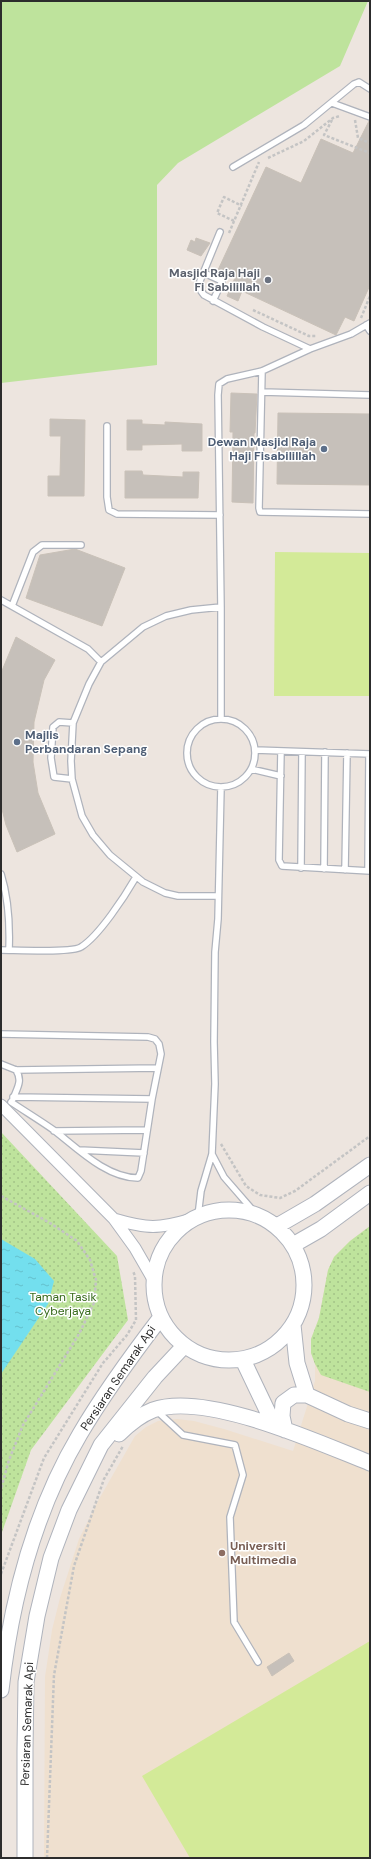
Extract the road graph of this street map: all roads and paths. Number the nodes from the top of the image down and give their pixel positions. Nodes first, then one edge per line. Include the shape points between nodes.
1 (370, 90) edge
2 (332, 103) junction
3 (341, 116) dead end
4 (349, 117) dead end
5 (370, 117) edge
6 (333, 118) junction
7 (370, 143) edge
8 (264, 149) junction
9 (370, 153) edge
10 (258, 163) junction
11 (234, 167) dead end
12 (242, 206) junction
13 (234, 221) junction
14 (220, 232) dead end
15 (229, 234) dead end
16 (204, 273) junction
17 (370, 296) edge
18 (212, 301) junction
19 (246, 307) dead end
20 (358, 324) dead end
21 (368, 324) edge
22 (370, 331) edge
23 (321, 336) dead end
24 (310, 348) junction
25 (262, 371) junction
26 (262, 392) junction
27 (370, 395) edge
28 (107, 426) dead end
29 (370, 514) edge
30 (220, 515) junction
31 (81, 545) dead end
32 (1, 600) edge
33 (12, 606) junction
34 (221, 607) junction
35 (101, 662) junction
36 (222, 719) junction
37 (73, 723) junction
38 (254, 750) junction
39 (281, 751) junction
40 (302, 752) junction
41 (325, 752) junction
42 (347, 753) junction
43 (370, 754) edge
44 (251, 769) junction
45 (281, 776) junction
46 (72, 779) junction
47 (220, 787) junction
48 (301, 868) junction
49 (324, 869) junction
50 (345, 870) junction
51 (369, 870) edge
52 (1, 874) edge
53 (136, 877) junction
54 (218, 896) junction
55 (1, 950) edge
56 (9, 950) junction
57 (1, 1034) edge
58 (1, 1064) edge
59 (157, 1068) junction
60 (16, 1070) junction
61 (152, 1098) junction
62 (8, 1103) edge
63 (147, 1130) junction
64 (213, 1130) junction
65 (54, 1131) junction
66 (370, 1136) edge
67 (79, 1150) junction
68 (144, 1154) junction
69 (212, 1154) junction
70 (370, 1165) edge
71 (370, 1194) edge
72 (1, 1196) edge
73 (257, 1215) junction
74 (195, 1217) junction
75 (114, 1218) junction
76 (277, 1226) junction
77 (293, 1245) junction
78 (133, 1270) dead end
79 (154, 1280) junction
80 (161, 1317) junction
81 (293, 1325) junction
82 (184, 1346) junction
83 (244, 1360) junction
84 (307, 1396) junction
85 (155, 1409) junction
86 (370, 1421) edge
87 (280, 1427) junction
88 (126, 1443) dead end
89 (370, 1463) edge
90 (90, 1466) junction
91 (1, 1489) edge
92 (1, 1574) edge
93 (258, 1662) dead end
94 (1, 1690) edge
95 (25, 1858) edge
96 (47, 1858) edge

1 - 2 lane via 359,82
2 - 5 lane
2 - 8 lane via 304,125
3 - 6 path
4 - 7 path via 355,120 358,138
6 - 9 path via 324,135
6 - 10 path via 304,141
8 - 10 path
8 - 11 lane
10 - 12 path
12 - 13 path
12 - 13 path via 224,197 217,213
13 - 15 path
14 - 16 lane
16 - 18 lane via 200,281 201,291
16 - 18 lane via 222,281
17 - 20 path
18 - 24 lane
19 - 23 path via 310,336
21 - 22 lane
21 - 24 lane via 351,334
24 - 25 lane
25 - 26 lane
25 - 30 lane via 227,379 219,384
26 - 27 lane
26 - 29 lane via 260,512
28 - 30 lane via 109,510 117,514
30 - 34 lane
31 - 33 lane via 42,544 33,552
32 - 33 lane
33 - 35 lane via 88,649
34 - 35 lane via 166,616 143,627
34 - 36 lane
35 - 37 lane
36 - 38 lane via 244,728
36 - 47 lane via 200,726 187,746 191,770 209,785
37 - 46 lane
37 - 46 lane via 60,722 52,727 51,758 54,777
38 - 39 lane
38 - 44 lane
39 - 40 lane
39 - 45 lane
40 - 41 lane
40 - 48 lane
41 - 42 lane
41 - 49 lane
42 - 43 lane
42 - 50 lane
43 - 51 lane
44 - 45 lane
44 - 47 lane via 238,782
45 - 48 lane via 279,860 282,866
46 - 53 lane via 82,816 93,835 110,855
47 - 54 lane
48 - 49 lane
49 - 50 lane
50 - 51 lane
52 - 56 lane via 7,893
53 - 54 lane via 165,893 178,896
53 - 56 lane via 96,933 81,948 64,951
54 - 64 lane
55 - 56 lane
57 - 59 lane via 148,1037 155,1039 159,1044 161,1054
58 - 60 lane
59 - 60 lane
59 - 61 lane
60 - 62 lane via 20,1083
61 - 62 lane
61 - 63 lane
62 - 65 lane
62 - 75 street
63 - 65 lane
63 - 68 lane
64 - 66 path via 246,1186 260,1195 280,1198
64 - 69 lane
65 - 67 lane
67 - 68 lane
67 - 68 lane via 106,1168 130,1178 138,1178
69 - 73 lane via 224,1177
69 - 74 lane
70 - 76 main road via 315,1204
71 - 77 main road via 321,1229
72 - 91 path via 50,1223 76,1241 90,1260 96,1280 94,1303 79,1334 23,1425
73 - 74 main road, Persiaran Semarak Api via 243,1210 228,1209
73 - 76 main road, Persiaran Semarak Api
74 - 75 street via 167,1227 140,1227
74 - 79 main road, Persiaran Semarak Api via 177,1230 165,1245 157,1262
75 - 79 street
76 - 77 main road, Persiaran Semarak Api
77 - 81 main road, Persiaran Semarak Api via 302,1264 304,1285 302,1306
78 - 92 path via 136,1320 103,1363 44,1458
79 - 80 main road, Persiaran Semarak Api via 155,1299
80 - 82 main road, Persiaran Semarak Api via 171,1333
80 - 94 main road, Persiaran Semarak Api via 114,1380 80,1435 45,1507 25,1560 14,1605
81 - 83 main road, Persiaran Semarak Api via 280,1341 263,1353
81 - 84 main road via 297,1363
82 - 83 main road, Persiaran Semarak Api via 202,1356 223,1361
82 - 90 main road, Persiaran Semarak Api via 145,1389 101,1445
83 - 87 main road
84 - 86 main road
84 - 87 main road via 294,1395 283,1403
85 - 87 main road via 200,1408
85 - 90 main road via 129,1424
85 - 93 lane via 183,1435 235,1445 243,1475 230,1517 234,1622
87 - 89 main road
88 - 96 path via 104,1479 74,1566 54,1675
90 - 95 main road, Persiaran Semarak Api via 51,1558 31,1647 26,1682

